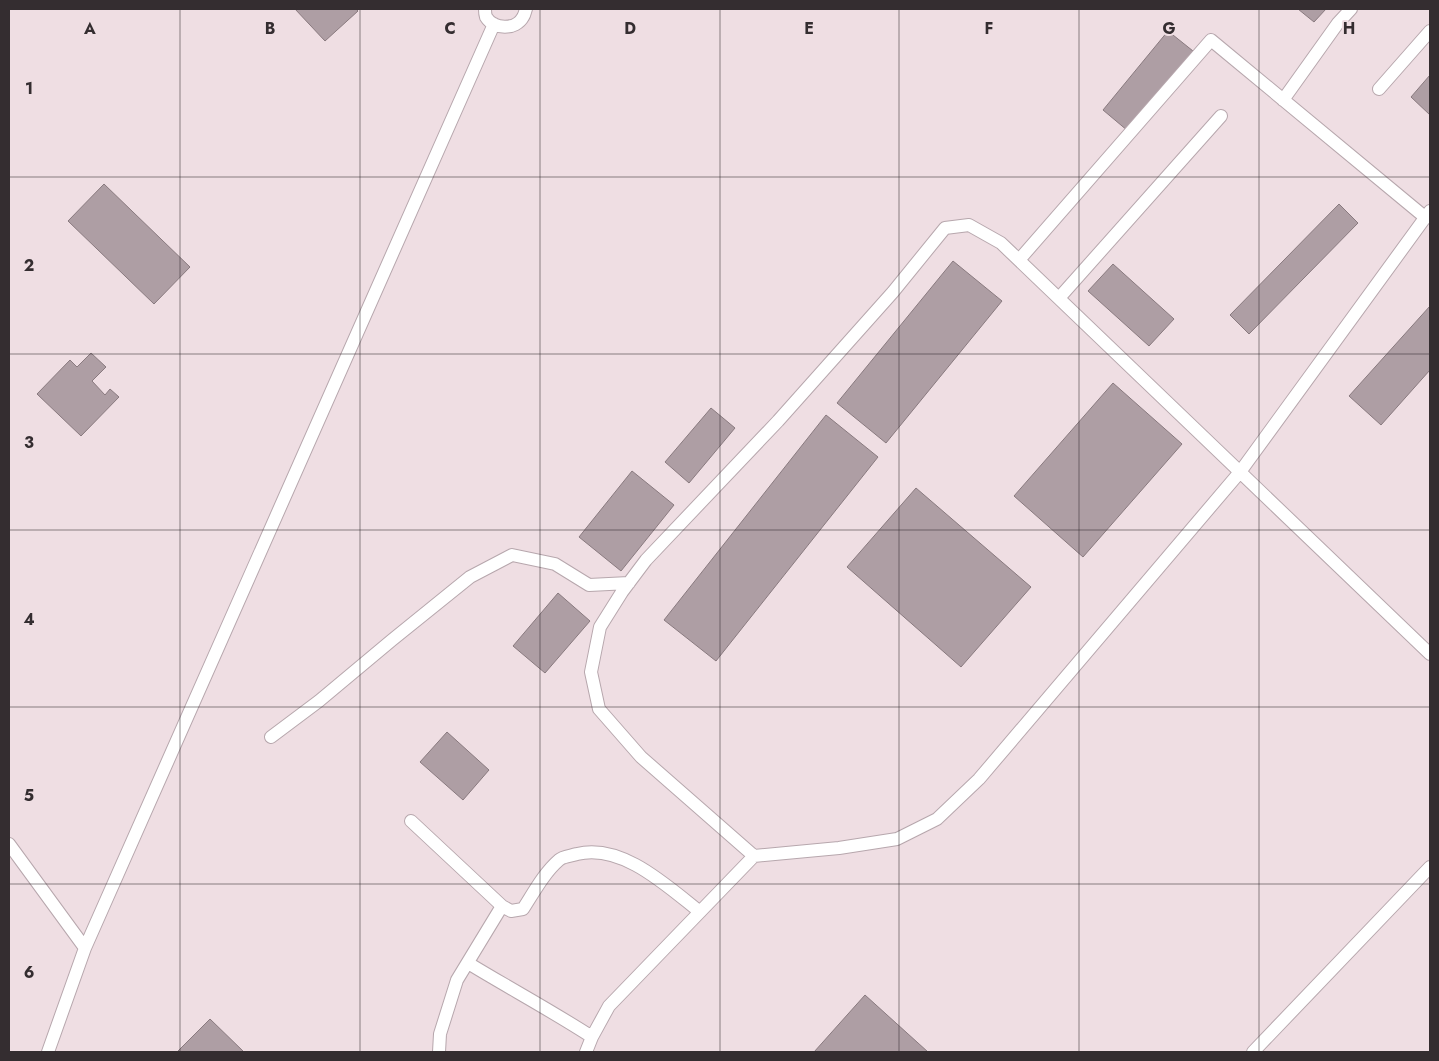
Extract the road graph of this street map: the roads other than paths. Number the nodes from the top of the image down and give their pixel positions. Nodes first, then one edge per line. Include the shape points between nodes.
1 (484, 9) edge
2 (526, 9) edge
3 (1351, 9) edge
4 (494, 24) junction
5 (1430, 31) edge
6 (1378, 89) dead end
7 (1283, 100) junction
8 (1221, 116) dead end
9 (1428, 214) edge
10 (1019, 260) junction
11 (1059, 298) junction
12 (1240, 472) junction
13 (629, 583) junction
14 (1430, 654) edge
15 (271, 737) dead end
16 (411, 821) dead end
17 (9, 844) edge
18 (754, 856) junction
19 (1430, 866) edge
20 (502, 906) junction
21 (700, 912) junction
22 (85, 948) junction
23 (468, 963) junction
24 (592, 1037) junction
25 (48, 1052) edge
26 (438, 1052) edge
27 (586, 1052) edge
28 (1253, 1052) edge

1 - 4 lane via 486,17
2 - 4 lane via 515,25 504,27
3 - 7 lane
4 - 22 lane
5 - 6 lane
7 - 9 lane
7 - 10 lane via 1211,40
8 - 11 lane
9 - 12 lane
10 - 11 lane
10 - 13 lane via 1001,243 969,225 945,228 893,292 778,421 646,560
11 - 12 lane
12 - 14 lane
12 - 18 lane via 979,779 937,819 896,839
13 - 15 lane via 589,585 555,564 512,555 470,577 320,701
13 - 18 lane via 600,627 591,672 599,709 641,756
16 - 20 lane
17 - 22 lane
18 - 21 lane
19 - 28 lane
20 - 21 lane via 511,911 523,909 560,858 598,852 623,858 658,879
20 - 23 lane
21 - 24 lane via 609,1006
22 - 25 lane
23 - 24 lane
23 - 26 lane via 457,980 440,1034
24 - 27 lane

